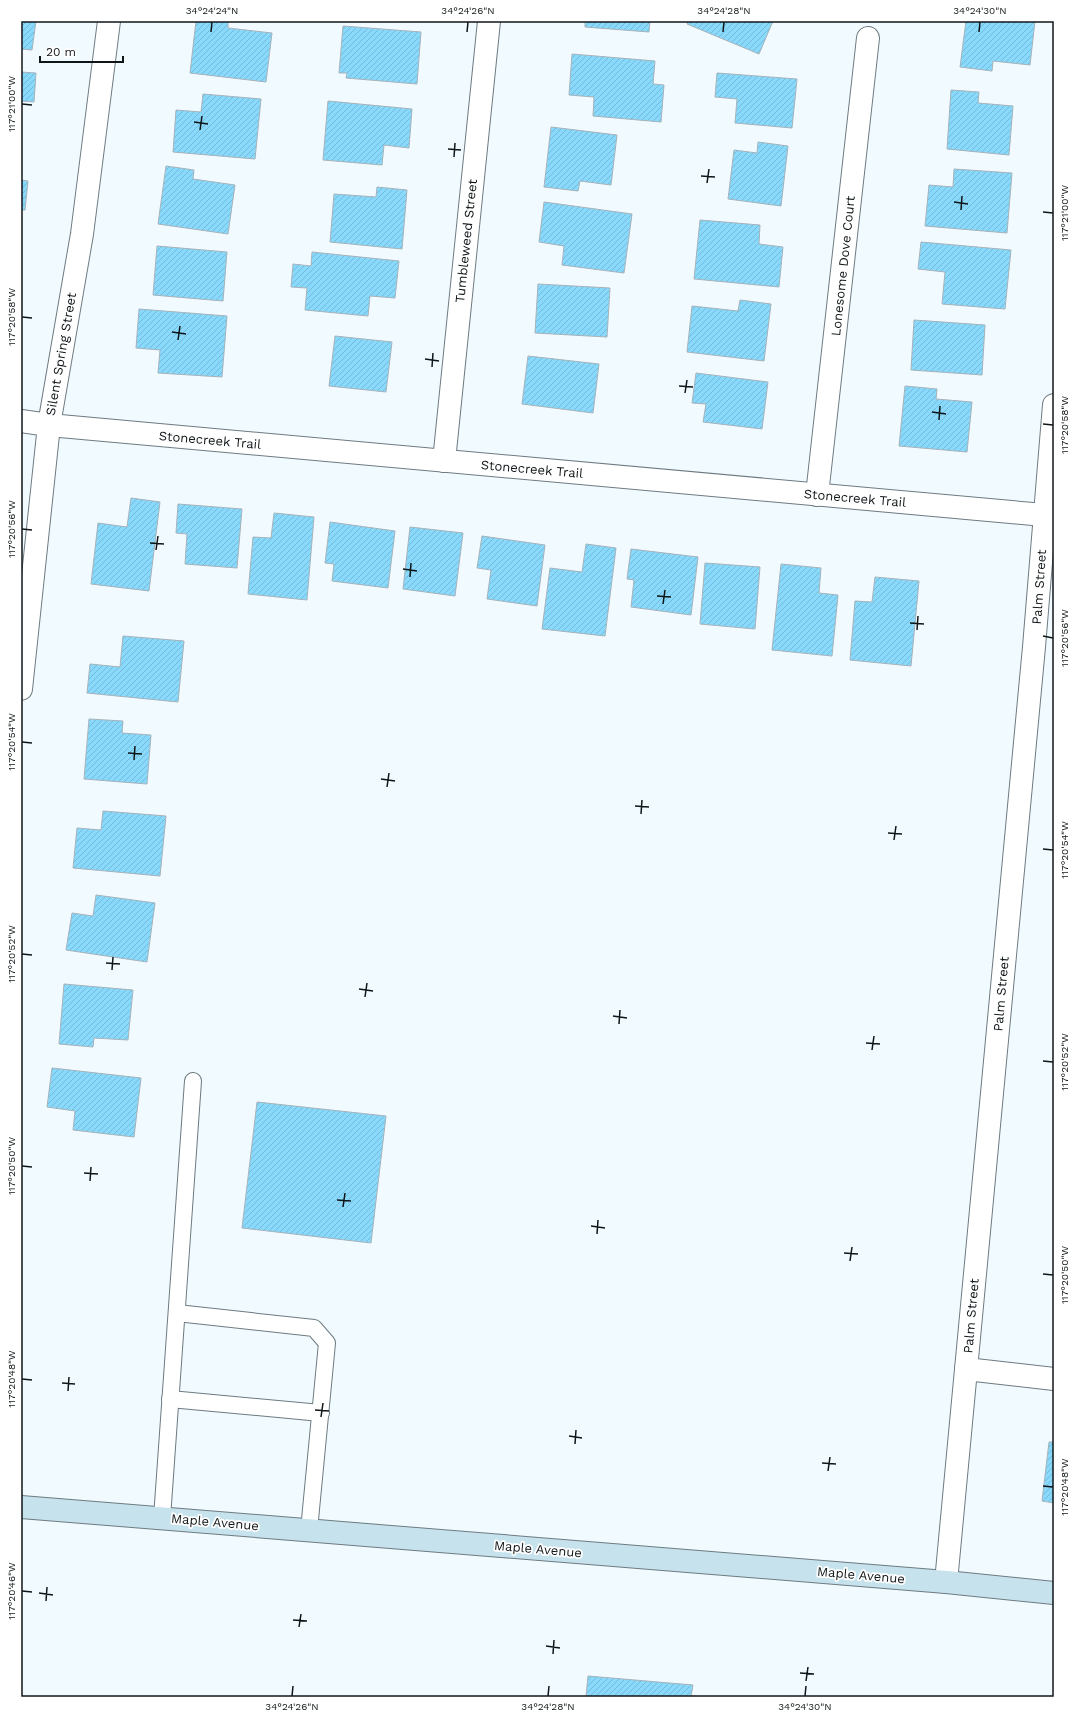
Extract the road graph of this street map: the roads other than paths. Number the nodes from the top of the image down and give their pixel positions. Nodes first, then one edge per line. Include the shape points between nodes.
1 (109, 21) edge
2 (489, 21) edge
3 (868, 38) dead end
4 (1054, 405) edge
5 (21, 421) edge
6 (49, 425) junction
7 (444, 461) junction
8 (817, 494) junction
9 (1044, 515) junction
10 (21, 689) edge
11 (193, 1081) dead end
12 (177, 1313) junction
13 (966, 1369) junction
14 (1054, 1379) edge
15 (170, 1399) junction
16 (321, 1413) junction
17 (21, 1506) edge
18 (162, 1518) junction
19 (309, 1530) junction
20 (946, 1582) junction
21 (1054, 1593) edge

1 - 6 street, Silent Spring Street via 82,234
2 - 7 street, Tumbleweed Street
3 - 8 street, Lonesome Dove Court
4 - 9 street, Palm Street
5 - 6 street, Stonecreek Trail
6 - 7 street, Stonecreek Trail
6 - 10 street, Silent Spring Street
7 - 8 street, Stonecreek Trail
8 - 9 street, Stonecreek Trail
9 - 13 street, Palm Street
11 - 12 lane
12 - 15 lane
12 - 16 lane via 314,1328 327,1344
13 - 14 street
13 - 20 street, Palm Street
15 - 16 lane
15 - 18 lane
16 - 19 lane
17 - 18 street, Maple Avenue
18 - 19 street, Maple Avenue
19 - 20 street, Maple Avenue
20 - 21 street, Maple Avenue

